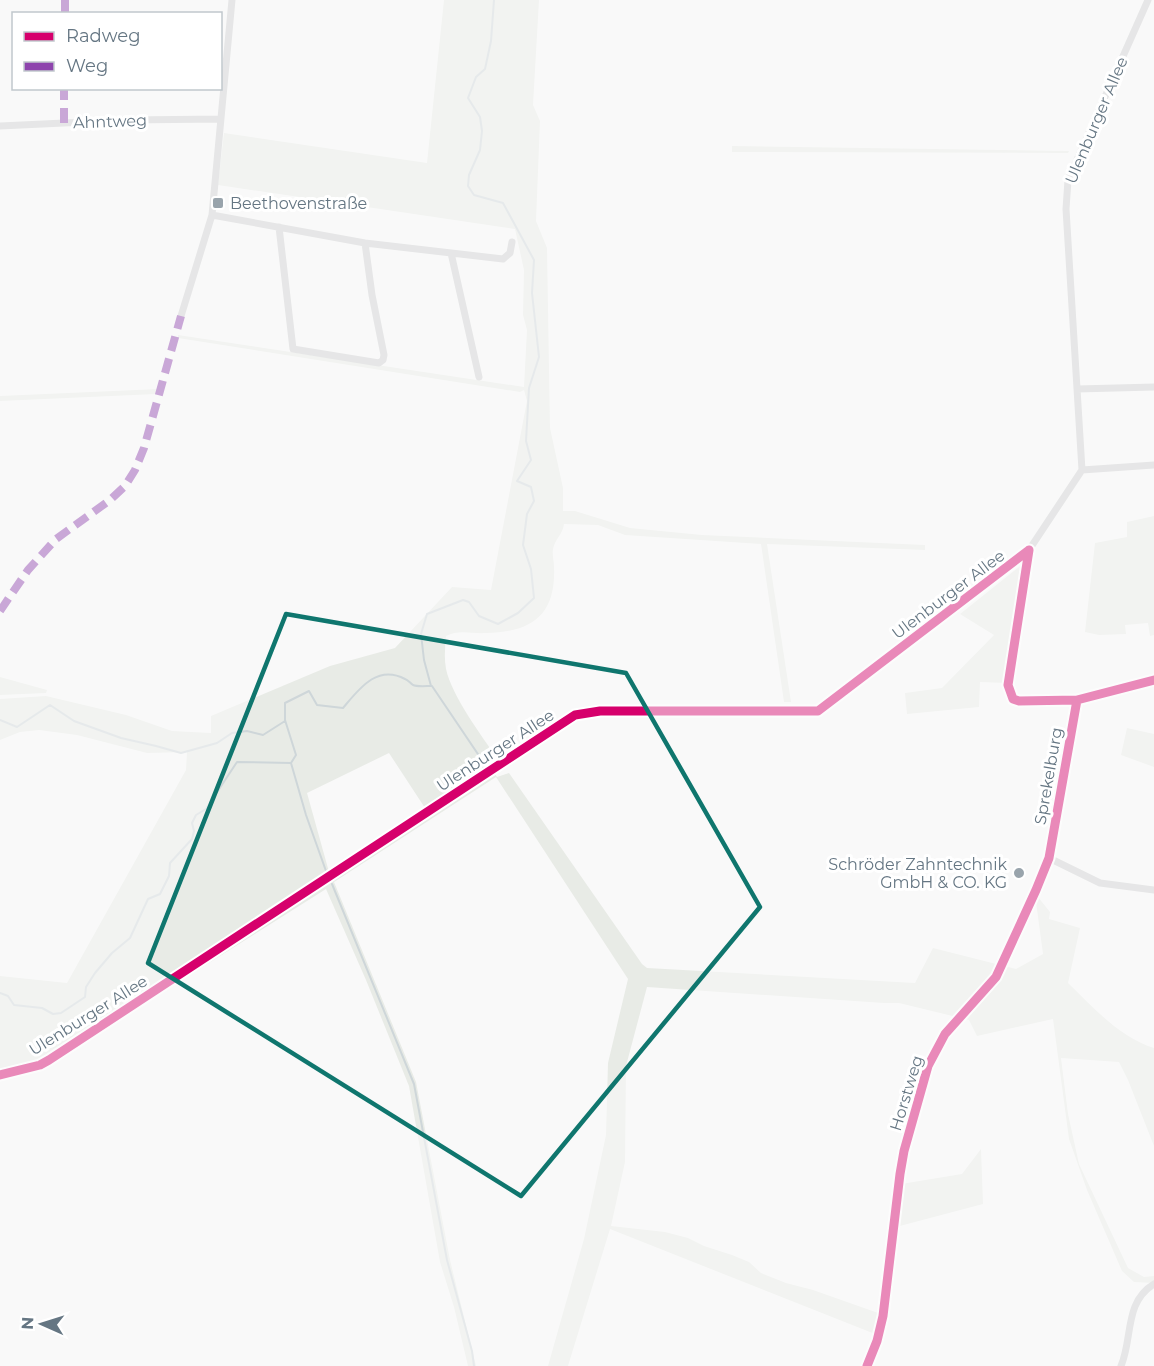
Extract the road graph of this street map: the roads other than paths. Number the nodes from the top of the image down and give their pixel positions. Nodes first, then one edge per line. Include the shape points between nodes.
1 (232, 0) edge
2 (1148, 0) edge
3 (220, 119) junction
4 (0, 126) edge
5 (212, 215) junction
6 (279, 227) junction
7 (513, 242) dead end
8 (364, 243) junction
9 (451, 253) junction
10 (181, 316) dead end
11 (479, 377) dead end
12 (1154, 387) edge
13 (1077, 389) junction
14 (1154, 465) edge
15 (1082, 470) junction
16 (1029, 550) junction
17 (1154, 680) edge
18 (1077, 700) junction
19 (1049, 858) junction
20 (1154, 890) edge
21 (0, 1075) edge
22 (1154, 1284) edge
23 (1123, 1364) edge
24 (867, 1366) edge

1 - 3 street
2 - 13 street, Ulenburger Allee via 1068,180 1066,209
3 - 4 street, Ahntweg
3 - 5 street
5 - 6 street
5 - 10 street
6 - 8 street
6 - 8 street via 293,349 379,363 384,355
7 - 9 street via 510,253 503,258
8 - 9 street
9 - 11 street
12 - 13 street
13 - 15 street, Ulenburger Allee
14 - 15 street
15 - 16 street, Ulenburger Allee
16 - 18 street via 1008,685 1014,699 1020,701
16 - 21 street, Ulenburger Allee via 818,711 600,711 575,715 49,1060
17 - 18 street
18 - 19 street, Sprekelburg
19 - 20 street via 1100,883
19 - 24 street, Horstweg via 996,977 945,1034 928,1066 904,1151 883,1316
22 - 23 street via 1144,1290 1131,1315

